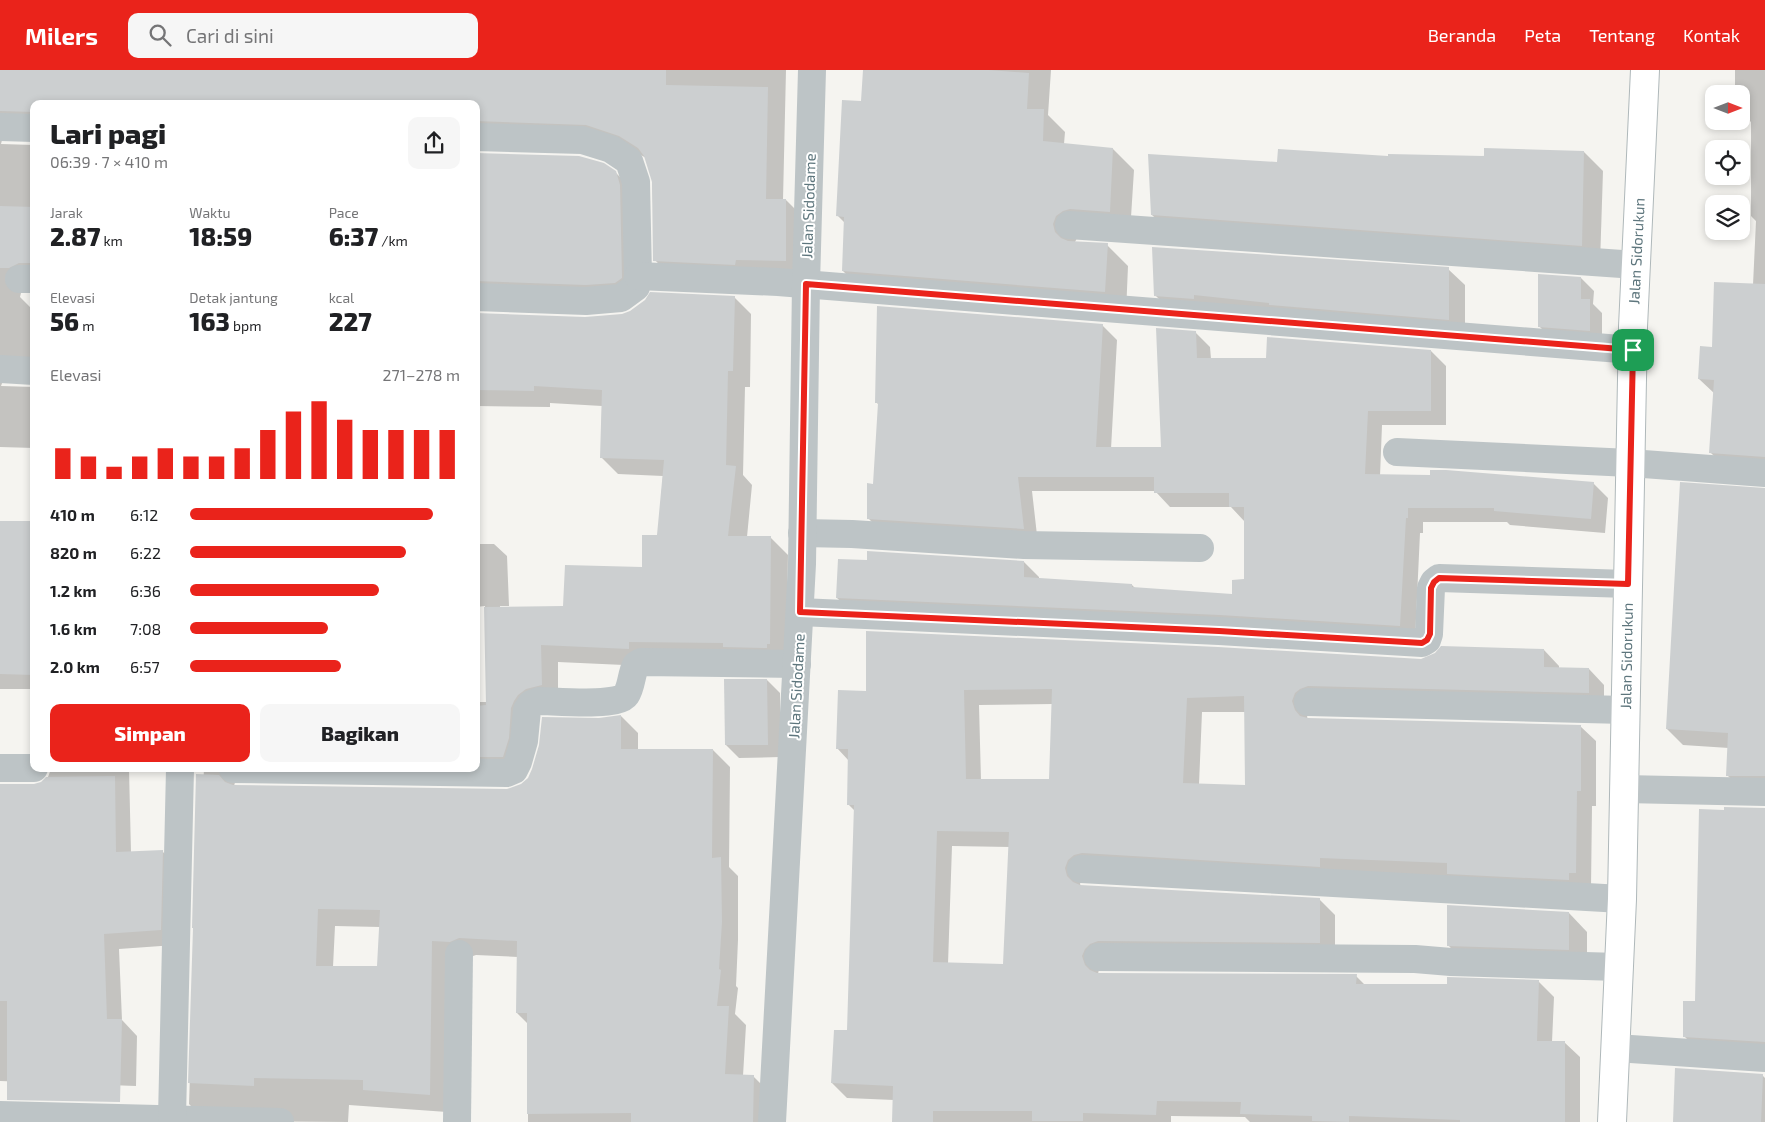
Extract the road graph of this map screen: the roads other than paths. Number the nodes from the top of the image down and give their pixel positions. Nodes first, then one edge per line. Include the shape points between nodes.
1 (812, 70) edge
2 (1645, 70) edge
3 (0, 127) edge
4 (30, 128) edge
5 (480, 137) edge
6 (1070, 225) dead end
7 (1636, 265) junction
8 (638, 276) junction
9 (806, 284) junction
10 (480, 297) edge
11 (1633, 350) junction
12 (0, 369) edge
13 (30, 371) edge
14 (1397, 452) dead end
15 (1630, 463) junction
16 (1765, 473) edge
17 (802, 532) junction
18 (1200, 548) dead end
19 (1628, 584) junction
20 (800, 612) junction
21 (797, 664) junction
22 (1308, 702) dead end
23 (1625, 710) junction
24 (0, 768) edge
25 (30, 768) edge
26 (180, 772) edge
27 (438, 772) edge
28 (1624, 789) junction
29 (1765, 792) edge
30 (1081, 868) dead end
31 (1622, 899) junction
32 (459, 954) dead end
33 (1098, 957) dead end
34 (1619, 967) junction
35 (1616, 1048) junction
36 (1765, 1058) edge
37 (0, 1115) edge
38 (172, 1118) junction
39 (280, 1122) edge
40 (457, 1122) edge
41 (772, 1122) edge
42 (1612, 1122) edge

1 - 9 street, Jalan Sidodame
2 - 7 street, Jalan Sidorukun
3 - 4 street
5 - 8 street via 582,140 611,149 630,161 636,182
6 - 7 street
7 - 11 street, Jalan Sidorukun
8 - 9 street
8 - 10 street via 636,287 621,298 586,301
9 - 11 street
9 - 17 street, Jalan Sidodame
11 - 15 street, Jalan Sidorukun
12 - 13 street
14 - 15 street
15 - 16 street
15 - 19 street, Jalan Sidorukun
17 - 18 street via 1024,545
17 - 20 street, Jalan Sidodame
19 - 20 street via 1439,578 1431,588 1430,634 1422,643
19 - 23 street, Jalan Sidorukun
20 - 21 street, Jalan Sidodame
21 - 27 street via 641,662 636,665 626,696 620,699 601,702 538,700 531,704 527,710 521,754 514,770 507,773
21 - 41 street, Jalan Sidodame
22 - 23 street
23 - 28 street, Jalan Sidorukun
24 - 25 street
26 - 38 street
28 - 29 street
28 - 31 street, Jalan Sidorukun
30 - 31 street
31 - 34 street, Jalan Sidorukun
32 - 40 street
33 - 34 street via 1415,959
34 - 35 street, Jalan Sidorukun
35 - 36 street
35 - 42 street, Jalan Sidorukun
37 - 38 street
38 - 39 street

